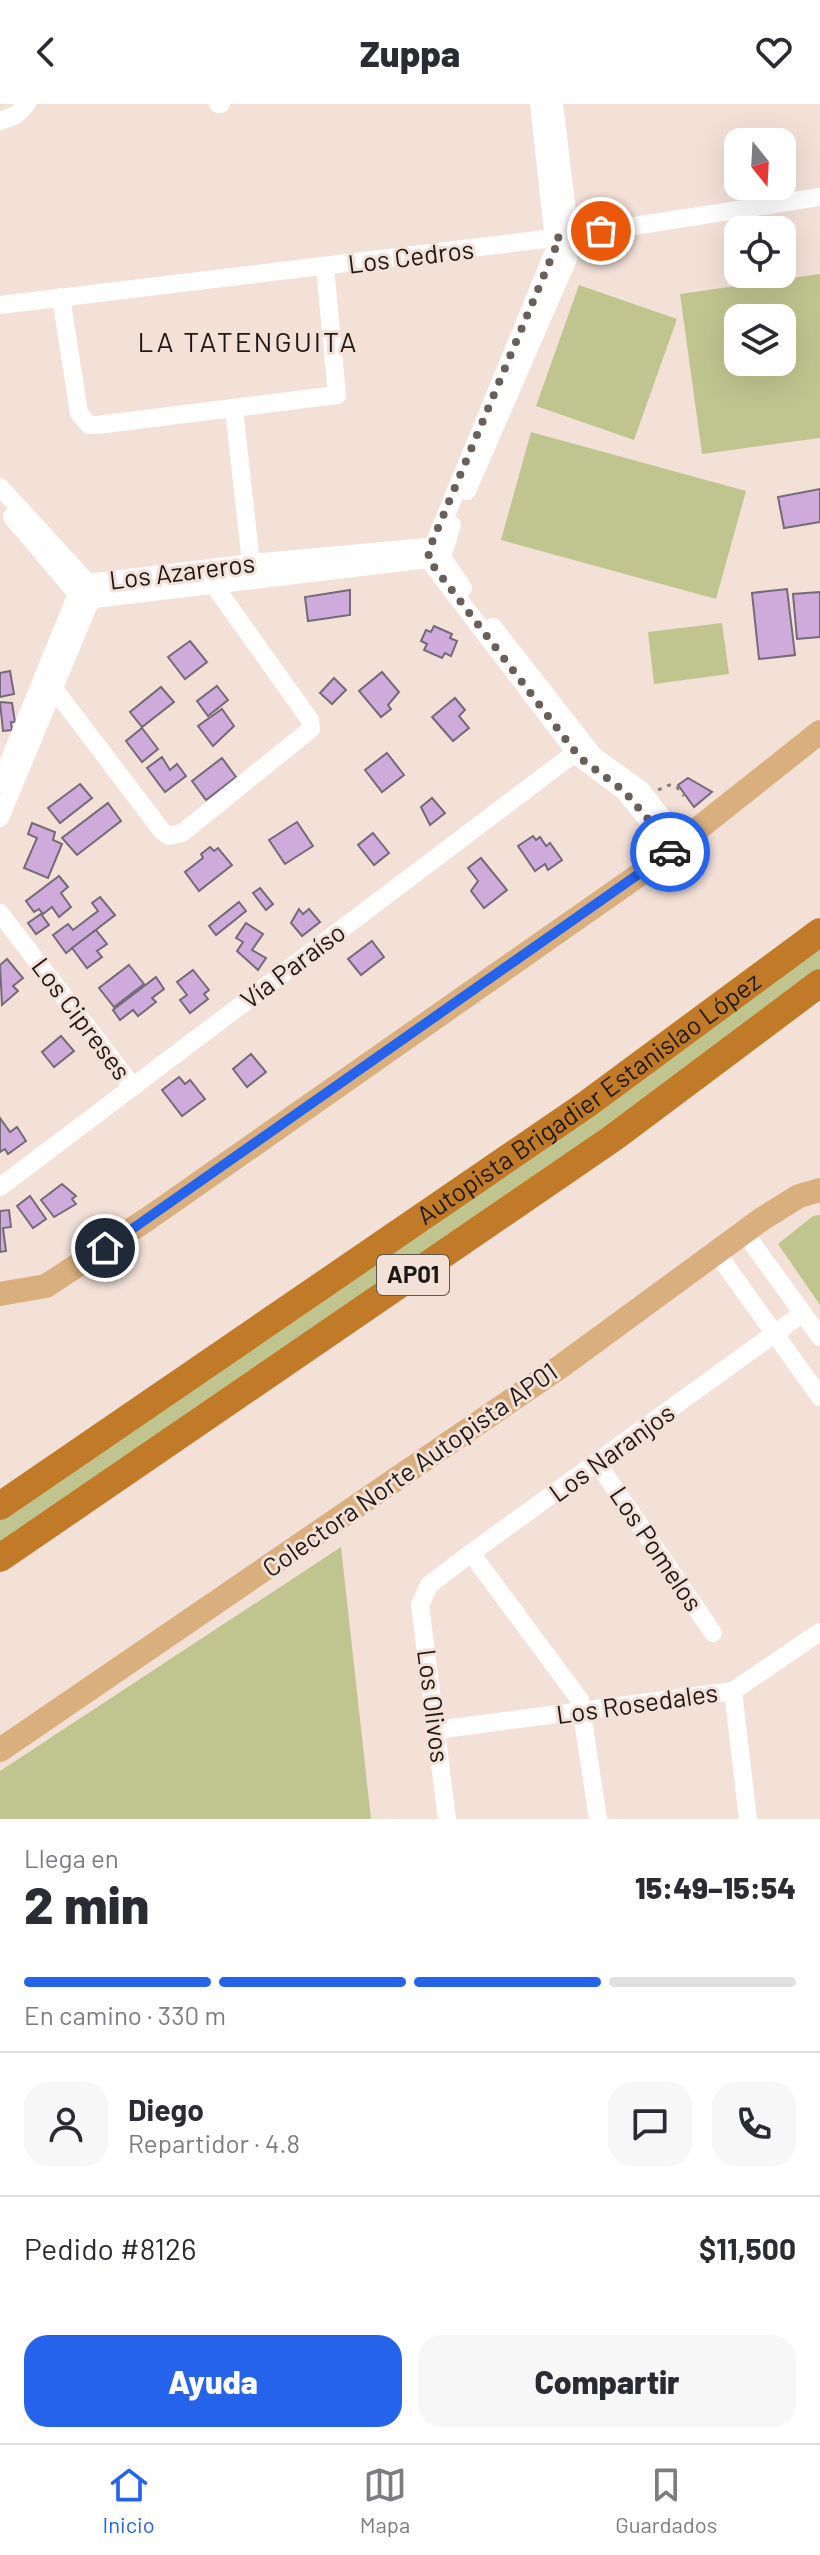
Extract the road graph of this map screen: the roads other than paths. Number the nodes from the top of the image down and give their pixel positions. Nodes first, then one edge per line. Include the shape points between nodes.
1 (27, 104) edge
2 (539, 104) edge
3 (554, 104) edge
4 (0, 121) edge
5 (820, 197) edge
6 (562, 237) junction
7 (325, 267) junction
8 (61, 297) junction
9 (0, 305) edge
10 (234, 409) junction
11 (0, 487) edge
12 (0, 503) edge
13 (433, 554) junction
14 (262, 567) junction
15 (213, 584) junction
16 (86, 592) junction
17 (46, 687) junction
18 (820, 732) edge
19 (581, 748) junction
20 (0, 783) edge
21 (0, 818) edge
22 (678, 847) junction
23 (0, 913) edge
24 (820, 932) edge
25 (820, 983) edge
26 (133, 1087) junction
27 (0, 1187) edge
28 (820, 1190) edge
29 (744, 1232) junction
30 (716, 1252) junction
31 (0, 1294) edge
32 (803, 1313) junction
33 (775, 1334) junction
34 (820, 1337) edge
35 (820, 1397) edge
36 (598, 1464) junction
37 (0, 1506) edge
38 (471, 1553) junction
39 (0, 1558) edge
40 (423, 1594) joint
41 (820, 1632) edge
42 (713, 1633) dead end
43 (733, 1691) junction
44 (584, 1711) junction
45 (436, 1730) junction
46 (0, 1750) edge
47 (447, 1819) edge
48 (598, 1819) edge
49 (748, 1819) edge

1 - 4 street
2 - 6 street
3 - 6 street
5 - 6 street, Los Cedros
6 - 7 street, Los Cedros
6 - 13 street
7 - 8 street, Los Cedros
7 - 10 street via 337,395
8 - 9 street, Los Cedros
8 - 10 street via 79,413 89,425
10 - 14 street
11 - 16 street
12 - 16 street
13 - 14 street, Los Azareros
13 - 19 street
14 - 15 street, Los Azareros
14 - 16 street, Los Azareros
15 - 16 street, Los Azareros
15 - 17 street via 310,720 311,729 182,833 169,836 162,831
16 - 17 street, Los Azareros
17 - 20 street, Los Azareros
17 - 21 street, Los Azareros
18 - 22 main road
19 - 22 street
19 - 22 street via 648,798
19 - 26 street, Vía Paraíso
22 - 31 main road via 61,1278 31,1291
23 - 26 street, Los Cipreses
24 - 37 highway, Autopista Brigadier Estanislao López / AP01 via 587,1104
25 - 39 highway, Autopista Brigadier Estanislao López / AP01 via 613,1138
26 - 27 street, Vía Paraíso
28 - 29 main road, Colectora Norte Autopista AP01 via 782,1206
29 - 30 main road, Colectora Norte Autopista AP01
29 - 32 street
30 - 33 street
30 - 46 main road, Colectora Norte Autopista AP01 via 560,1367
32 - 33 street, Los Naranjos
32 - 34 street
33 - 35 street
33 - 36 street, Los Naranjos
36 - 38 street, Los Naranjos
36 - 42 street, Los Pomelos
38 - 40 street, Los Naranjos
38 - 44 street
40 - 45 street, Los Olivos via 420,1605
41 - 43 street, Los Rosedales
43 - 44 street, Los Rosedales
43 - 49 street
44 - 45 street, Los Rosedales
44 - 48 street
45 - 47 street, Los Olivos

